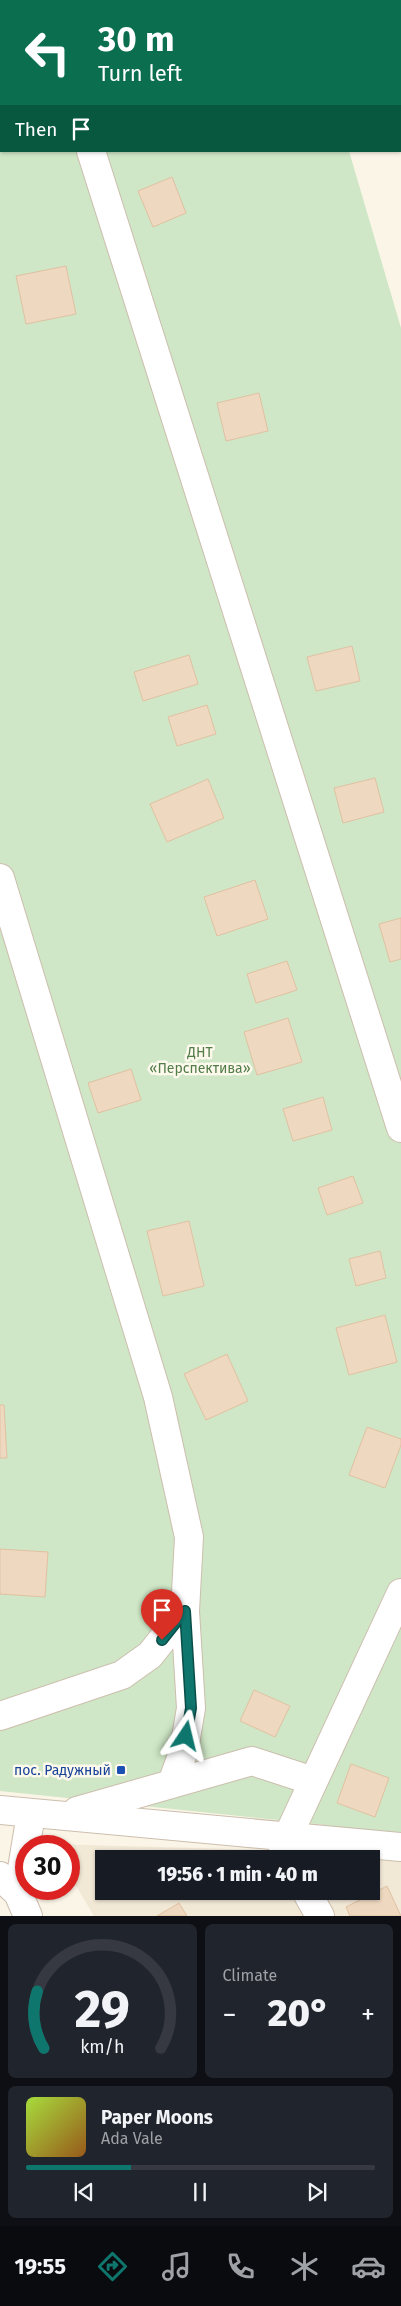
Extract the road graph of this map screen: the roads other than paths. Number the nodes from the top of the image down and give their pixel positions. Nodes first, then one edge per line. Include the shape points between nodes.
1 (91, 152) edge
2 (0, 878) edge
3 (401, 1128) edge
4 (401, 1593) edge
5 (185, 1611) junction
6 (0, 1716) edge
7 (313, 1780) junction
8 (172, 1783) junction
9 (0, 1810) edge
10 (31, 1814) junction
11 (62, 1815) junction
12 (27, 1835) edge
13 (288, 1847) edge
14 (401, 1847) edge
15 (311, 1900) edge
16 (320, 1916) edge

1 - 3 street
2 - 5 street via 158,1396 189,1538
4 - 7 street
5 - 6 street via 150,1655 122,1675
5 - 8 street via 191,1708 184,1750
7 - 8 street via 252,1762
7 - 13 street
8 - 11 street
9 - 10 street
10 - 11 street
10 - 12 street
11 - 13 street
13 - 14 street
15 - 16 street

